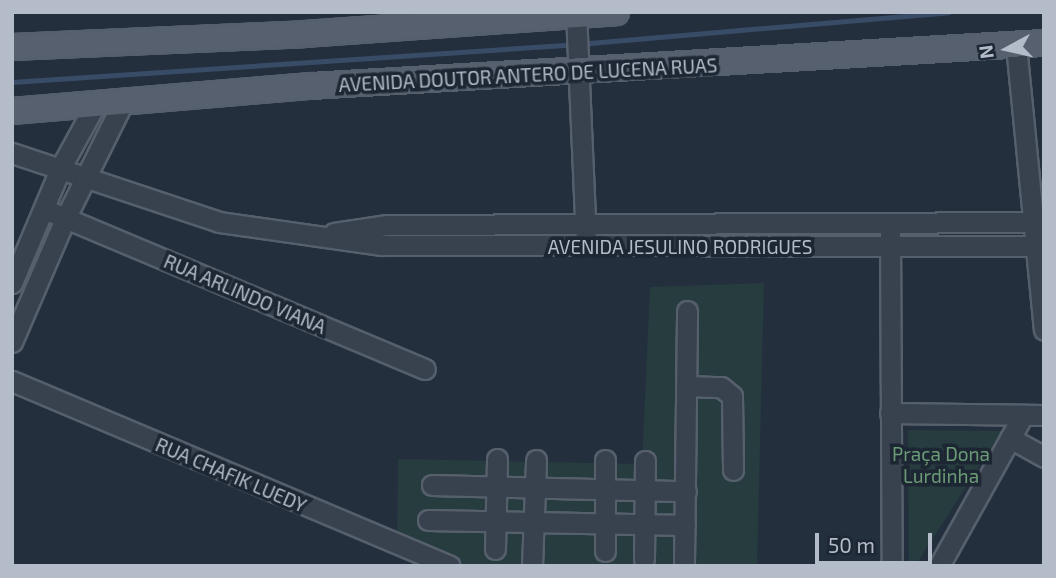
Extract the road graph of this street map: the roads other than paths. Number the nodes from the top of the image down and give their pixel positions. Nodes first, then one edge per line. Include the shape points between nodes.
1 (616, 12) edge
2 (576, 14) edge
3 (1044, 43) edge
4 (1016, 45) junction
5 (12, 47) edge
6 (578, 73) junction
7 (123, 102) junction
8 (95, 105) junction
9 (12, 111) edge
10 (12, 152) edge
11 (61, 167) junction
12 (86, 177) junction
13 (44, 209) junction
14 (65, 219) junction
15 (1039, 222) edge
16 (890, 224) junction
17 (585, 227) junction
18 (326, 235) junction
19 (890, 246) junction
20 (1040, 246) edge
21 (586, 248) junction
22 (12, 283) edge
23 (687, 311) dead end
24 (1044, 330) edge
25 (12, 342) edge
26 (425, 369) dead end
27 (12, 381) edge
28 (686, 387) junction
29 (890, 413) junction
30 (1023, 415) junction
31 (1044, 415) edge
32 (1010, 438) junction
33 (1044, 457) edge
34 (497, 459) dead end
35 (536, 460) dead end
36 (605, 460) dead end
37 (645, 461) dead end
38 (733, 470) dead end
39 (432, 485) dead end
40 (496, 487) junction
41 (535, 488) junction
42 (605, 489) junction
43 (644, 490) junction
44 (686, 491) junction
45 (428, 520) dead end
46 (495, 521) junction
47 (534, 522) junction
48 (605, 523) junction
49 (644, 524) junction
50 (685, 525) junction
51 (495, 549) dead end
52 (605, 551) dead end
53 (644, 559) dead end
54 (684, 562) dead end
55 (450, 566) edge
56 (532, 566) edge
57 (892, 566) edge
58 (939, 566) edge

1 - 2 main road
2 - 5 main road
2 - 6 street
3 - 4 main road, AVENIDA DOUTOR ANTERO DE LUCENA RUAS
4 - 6 main road, AVENIDA DOUTOR ANTERO DE LUCENA RUAS
4 - 15 street
6 - 7 main road, AVENIDA DOUTOR ANTERO DE LUCENA RUAS via 311,86
6 - 17 street
7 - 8 main road, AVENIDA DOUTOR ANTERO DE LUCENA RUAS
7 - 12 street
8 - 9 main road, AVENIDA DOUTOR ANTERO DE LUCENA RUAS
8 - 11 street
10 - 11 street, AVENIDA JESULINO RODRIGUES
11 - 12 street, AVENIDA JESULINO RODRIGUES
11 - 13 street
12 - 14 street
12 - 18 street, AVENIDA JESULINO RODRIGUES via 219,222
13 - 14 street, RUA ARLINDO VIANA
13 - 22 street
14 - 25 street
14 - 26 street, RUA ARLINDO VIANA
15 - 16 street, AVENIDA JESULINO RODRIGUES
15 - 20 street
16 - 17 street, AVENIDA JESULINO RODRIGUES
16 - 19 street
17 - 18 street, AVENIDA JESULINO RODRIGUES via 387,225
17 - 21 street
18 - 21 street, AVENIDA JESULINO RODRIGUES via 381,246
19 - 20 street, AVENIDA JESULINO RODRIGUES
19 - 21 street, AVENIDA JESULINO RODRIGUES
19 - 29 street
20 - 24 street
23 - 28 street
27 - 55 street, RUA CHAFIK LUEDY
28 - 38 street via 722,387 732,396
28 - 44 street
29 - 30 street
29 - 57 street
30 - 31 street
30 - 32 street
32 - 33 street
32 - 58 street
34 - 40 street
35 - 41 street
36 - 42 street
37 - 43 street
39 - 40 street
40 - 41 street
40 - 46 street
41 - 42 street
41 - 47 street
42 - 43 street
42 - 48 street
43 - 44 street
43 - 49 street
44 - 50 street
45 - 46 street
46 - 47 street
46 - 51 street
47 - 48 street
47 - 56 street
48 - 49 street
48 - 52 street
49 - 50 street
49 - 53 street
50 - 54 street

